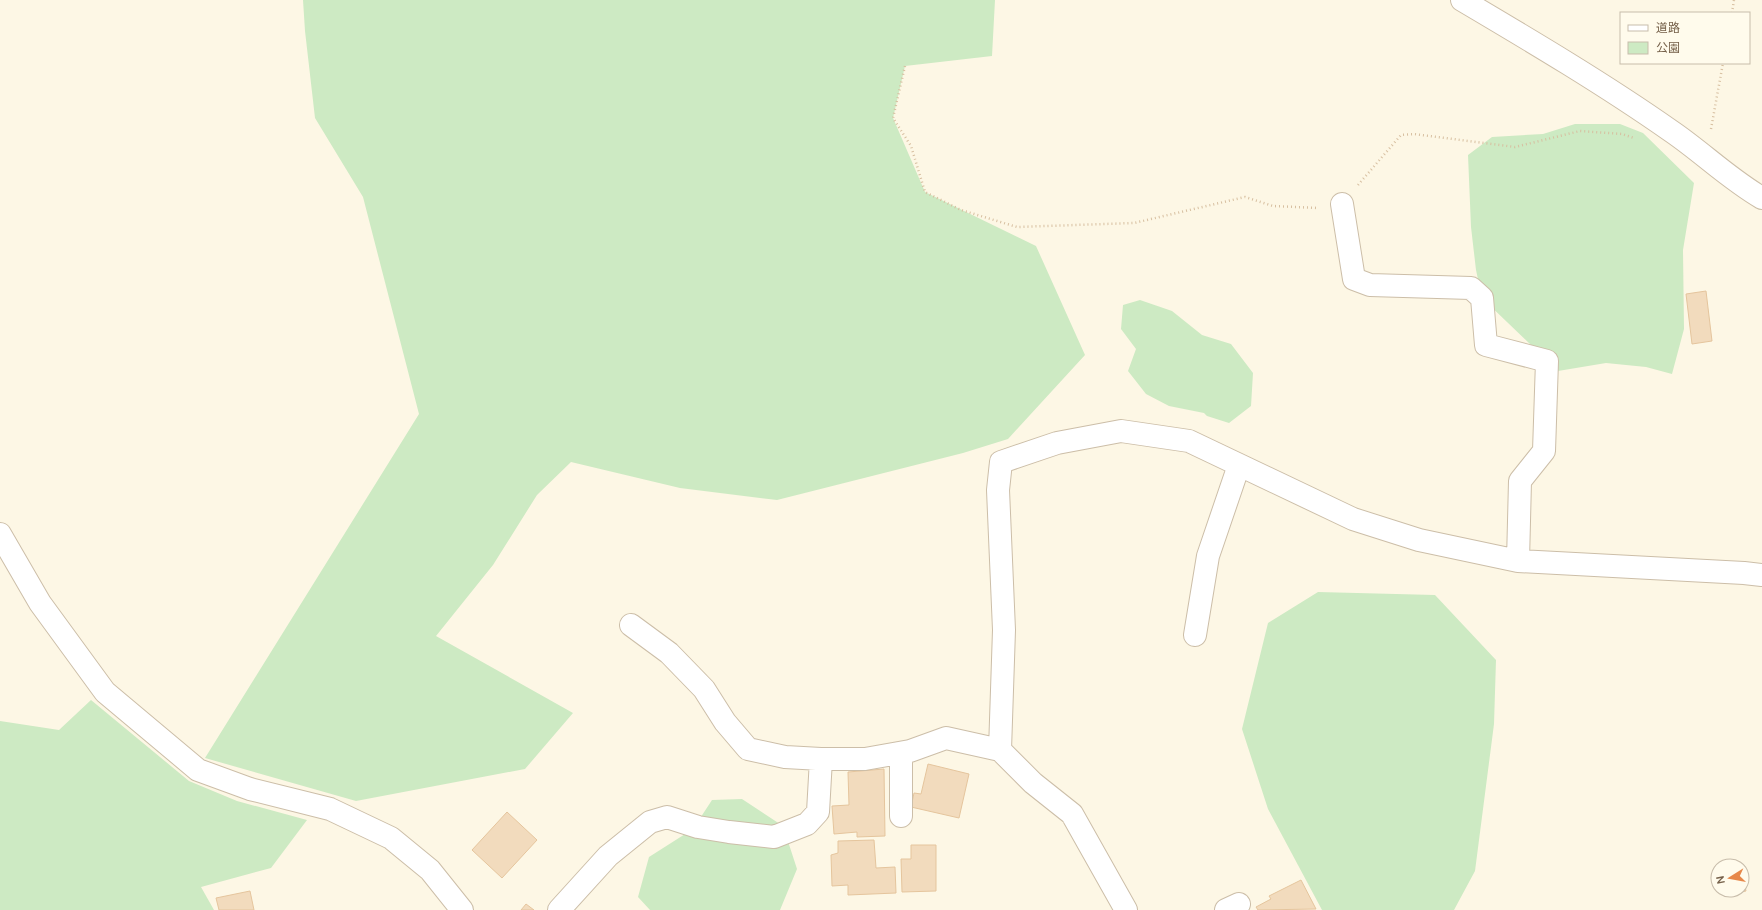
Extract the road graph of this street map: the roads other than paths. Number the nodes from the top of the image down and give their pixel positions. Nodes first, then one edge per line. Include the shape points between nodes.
1 (1462, 0) edge
2 (1762, 198) edge
3 (1342, 204) road end
4 (1239, 465) junction
5 (0, 534) edge
6 (1518, 561) junction
7 (1762, 575) edge
8 (631, 625) dead end
9 (1195, 635) dead end
10 (1000, 750) junction
11 (901, 753) junction
12 (821, 759) junction
13 (901, 816) dead end
14 (462, 910) edge
15 (559, 910) edge
16 (1126, 910) edge

1 - 2 street via 1566,62 1672,132
3 - 6 street via 1354,279 1370,285 1471,288 1482,298 1486,345 1547,361 1544,451 1520,481
4 - 6 street via 1353,520 1419,540
4 - 9 street via 1208,556
4 - 10 street via 1189,441 1121,431 1058,443 1001,462 998,490 1004,630
5 - 14 street via 40,603 104,692 198,770 250,789 330,809 391,838 430,870
6 - 7 street
8 - 12 street via 669,653 704,689 725,722 748,749 786,757
10 - 11 street via 946,738
10 - 16 street via 1033,783 1072,814
11 - 12 street via 866,759
11 - 13 street
12 - 15 street via 818,812 807,824 774,837 698,827 667,817 650,822 608,856

